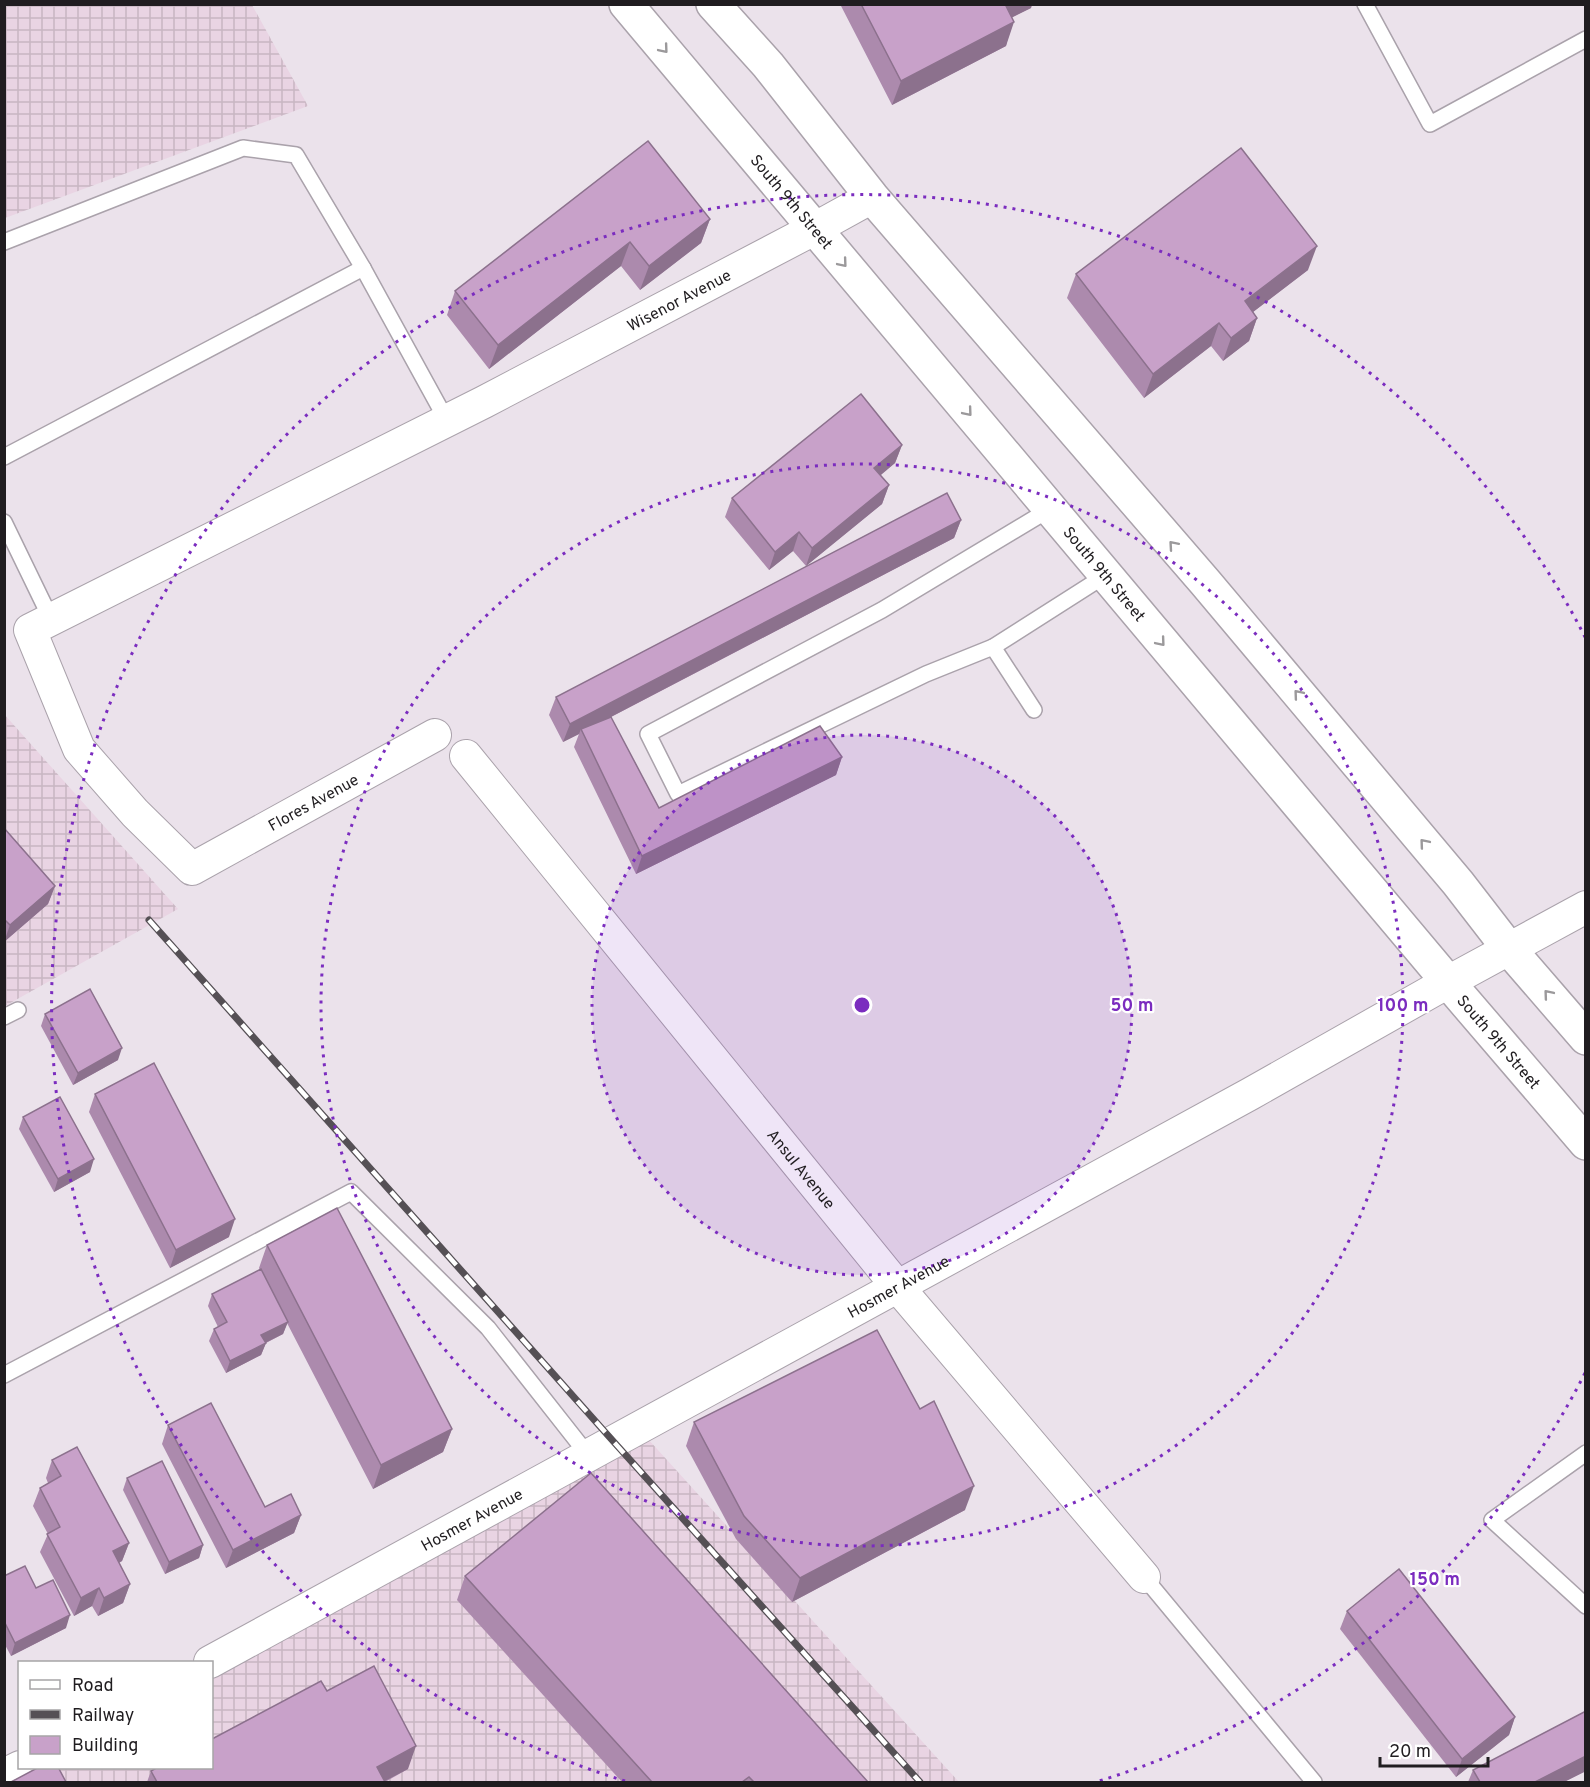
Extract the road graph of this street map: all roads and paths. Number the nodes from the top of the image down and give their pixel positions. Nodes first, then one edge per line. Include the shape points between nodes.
1 (626, 4) edge
2 (712, 4) edge
3 (1365, 4) edge
4 (1586, 39) edge
5 (872, 197) junction
6 (814, 229) junction
7 (4, 242) edge
8 (363, 268) junction
9 (447, 420) junction
10 (4, 457) edge
11 (1050, 509) junction
12 (4, 522) edge
13 (1106, 575) junction
14 (51, 619) junction
15 (993, 647) junction
16 (1034, 710) dead end
17 (435, 735) dead end
18 (466, 756) dead end
19 (192, 869) joint
20 (1586, 907) edge
21 (1509, 949) junction
22 (1448, 982) junction
23 (1586, 1038) edge
24 (1586, 1143) edge
25 (897, 1286) junction
26 (4, 1375) edge
27 (1586, 1453) edge
28 (588, 1455) junction
29 (1144, 1576) joint
30 (1586, 1606) edge
31 (212, 1661) edge
32 (18, 1768) edge
33 (4, 1775) edge
34 (1314, 1782) edge

1 -> 6 main road, South 9th Street
2 - 5 main road via 768,65
3 - 4 lane via 1430,124
5 - 6 street, Wisenor Avenue
21 -> 5 main road via 1205,582
6 - 9 street, Wisenor Avenue
6 -> 11 main road, South 9th Street
7 - 8 lane via 243,148 296,155
8 - 9 lane
8 - 10 lane
9 - 14 street, Wisenor Avenue
11 - 13 main road, South 9th Street
11 - 15 lane via 882,610 648,734 678,794 926,674
12 - 14 lane
13 - 15 lane
13 -> 22 main road, South 9th Street
14 - 19 street, Wisenor Avenue via 30,630 79,749 135,813
15 - 16 lane
17 - 19 street, Flores Avenue
18 - 25 street, Ansul Avenue
20 - 21 street, Hosmer Avenue
21 - 22 street, Hosmer Avenue
23 -> 21 main road
22 - 24 main road, South 9th Street
22 - 25 street, Hosmer Avenue
25 - 28 street, Hosmer Avenue
25 - 29 street, Ansul Avenue
26 - 28 lane via 351,1192 488,1328
27 - 30 lane via 1492,1520
28 - 31 street, Hosmer Avenue
29 - 34 lane
32 - 33 street

